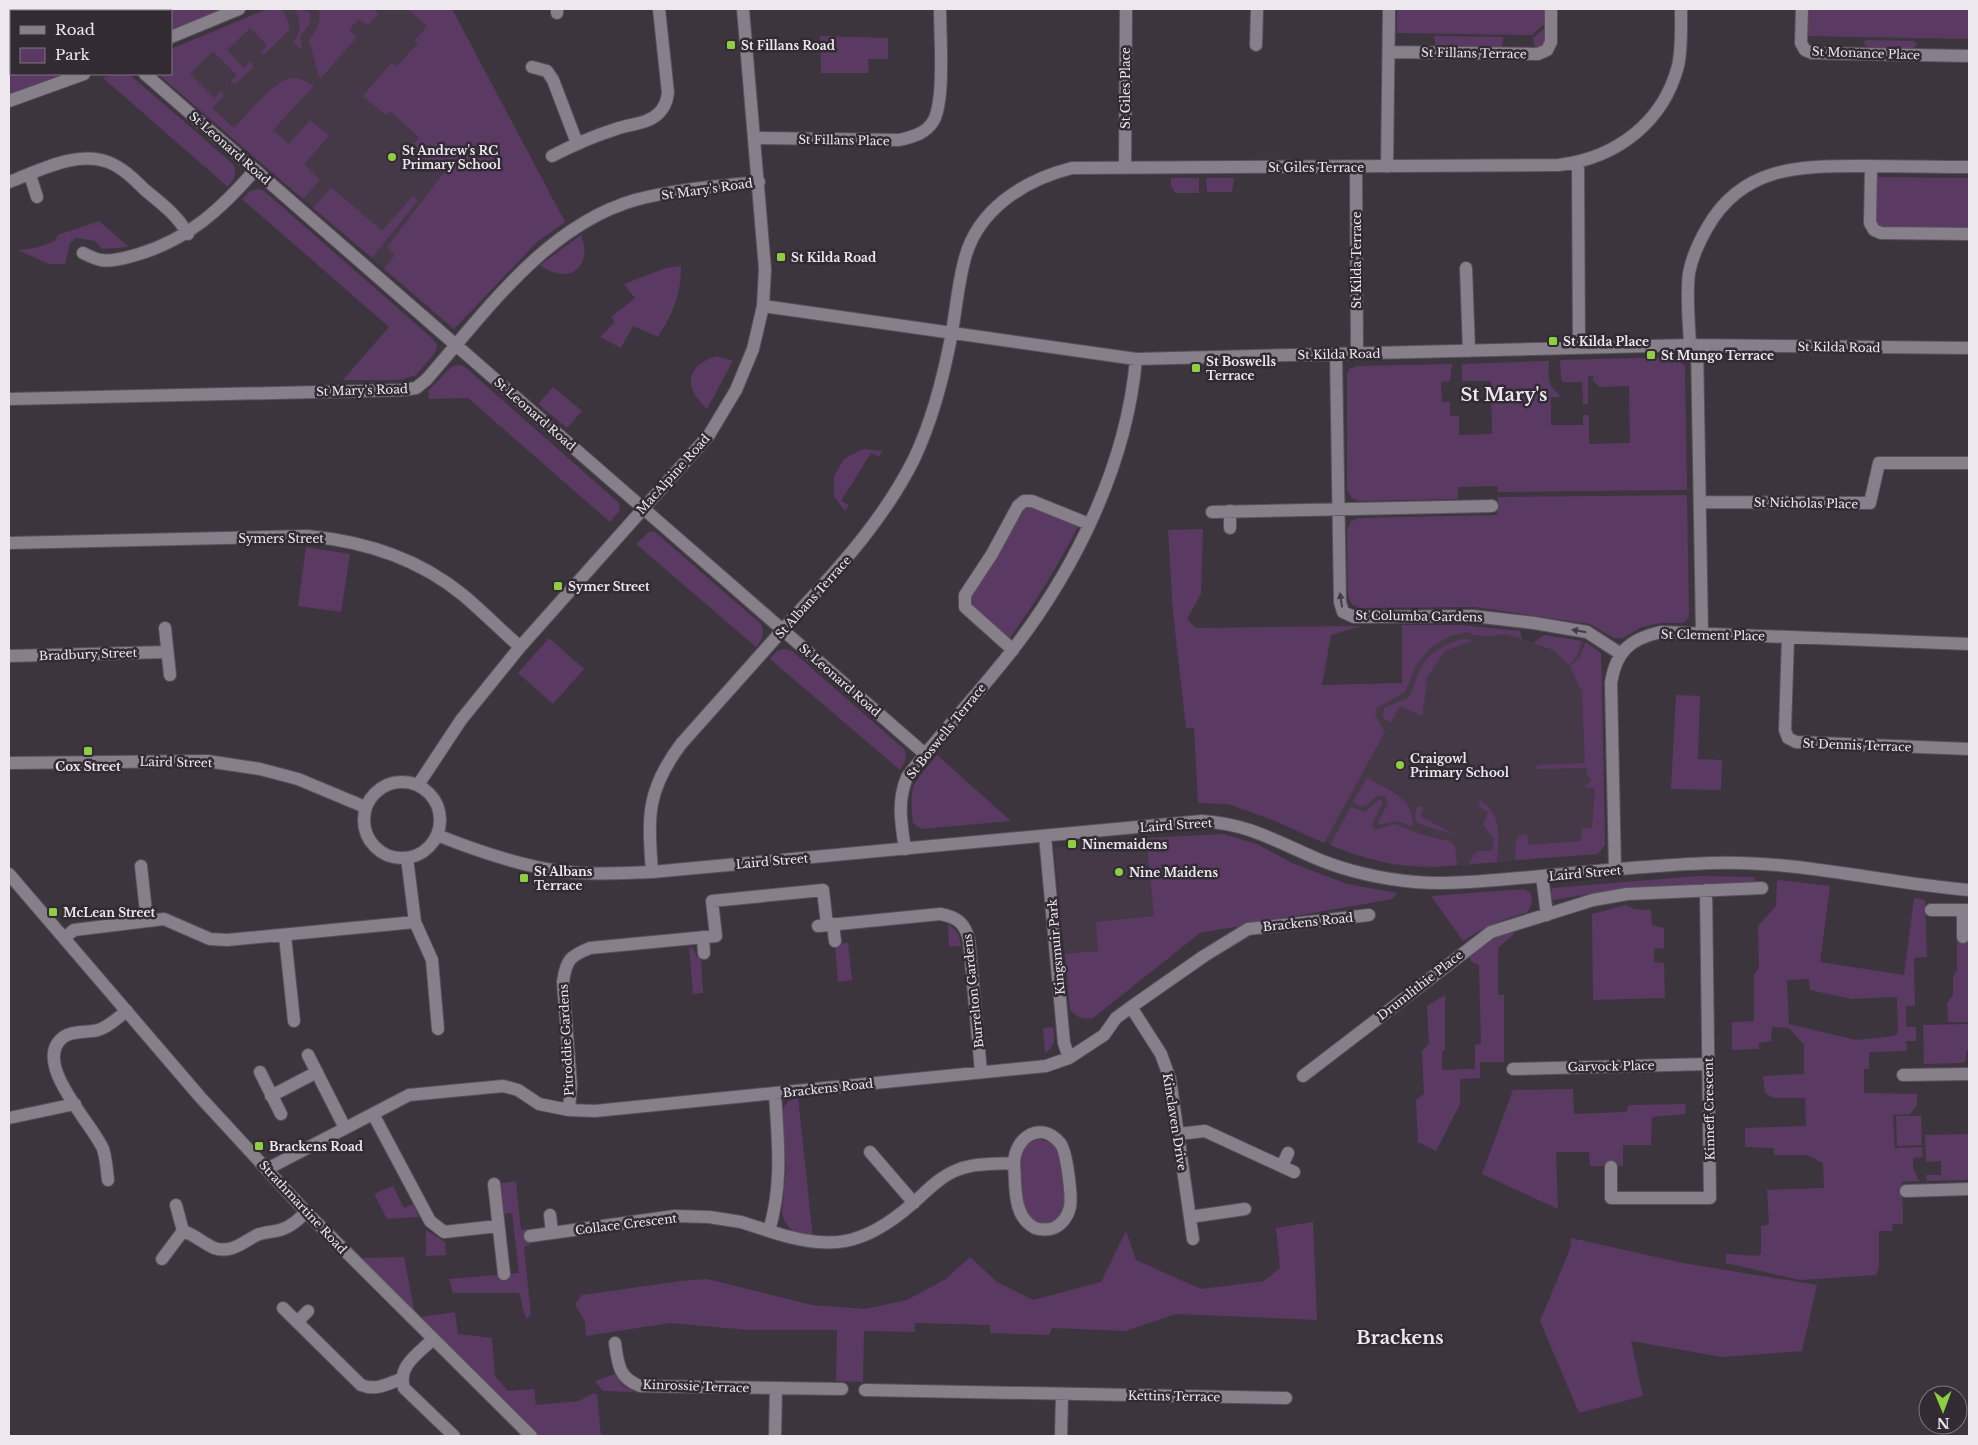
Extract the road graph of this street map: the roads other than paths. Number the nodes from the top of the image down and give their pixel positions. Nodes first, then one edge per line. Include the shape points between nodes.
1 (240, 9) edge
2 (659, 9) edge
3 (744, 9) edge
4 (940, 9) edge
5 (1126, 9) edge
6 (1257, 9) edge
7 (1389, 9) edge
8 (1551, 9) edge
9 (1681, 9) edge
10 (1802, 9) edge
11 (172, 37) edge
12 (1256, 45) dead end
13 (1389, 52) junction
14 (1969, 56) edge
15 (532, 67) dead end
16 (81, 75) edge
17 (146, 75) edge
18 (9, 101) edge
19 (755, 138) junction
20 (577, 143) junction
21 (552, 156) dead end
22 (1578, 163) junction
23 (1871, 166) junction
24 (1356, 167) junction
25 (1388, 167) junction
26 (1969, 167) edge
27 (1125, 168) junction
28 (255, 170) junction
29 (30, 175) junction
30 (9, 182) edge
31 (759, 182) junction
32 (37, 197) dead end
33 (188, 234) junction
34 (1969, 234) edge
35 (83, 254) dead end
36 (1466, 268) dead end
37 (763, 306) junction
38 (952, 333) junction
39 (456, 345) junction
40 (1694, 345) junction
41 (1580, 348) junction
42 (1969, 348) edge
43 (1468, 351) junction
44 (1336, 354) junction
45 (1357, 354) junction
46 (1136, 359) junction
47 (9, 399) edge
48 (1969, 463) edge
49 (1700, 502) junction
50 (1492, 506) dead end
51 (644, 508) junction
52 (1339, 509) junction
53 (1230, 511) junction
54 (1212, 512) dead end
55 (1090, 524) junction
56 (1230, 528) dead end
57 (9, 543) edge
58 (165, 628) dead end
59 (783, 630) junction
60 (1702, 634) junction
61 (1788, 637) junction
62 (1969, 644) edge
63 (520, 647) junction
64 (1012, 650) junction
65 (168, 652) junction
66 (1621, 654) junction
67 (9, 656) edge
68 (170, 674) dead end
69 (1969, 749) edge
70 (925, 754) junction
71 (9, 763) edge
72 (418, 785) junction
73 (365, 807) junction
74 (437, 835) junction
75 (1046, 836) junction
76 (905, 849) junction
77 (407, 858) junction
78 (141, 866) dead end
79 (1616, 870) junction
80 (652, 872) junction
81 (9, 874) edge
82 (1542, 876) junction
83 (1762, 888) dead end
84 (1706, 890) junction
85 (1969, 890) edge
86 (1931, 910) dead end
87 (1966, 910) edge
88 (1369, 915) dead end
89 (1547, 915) junction
90 (147, 921) junction
91 (415, 922) junction
92 (826, 925) junction
93 (285, 936) junction
94 (703, 937) junction
95 (1963, 937) dead end
96 (64, 938) junction
97 (835, 941) dead end
98 (704, 953) dead end
99 (1131, 1007) junction
100 (126, 1011) junction
101 (294, 1021) dead end
102 (438, 1029) dead end
103 (308, 1055) dead end
104 (1069, 1058) junction
105 (1708, 1064) junction
106 (1513, 1069) dead end
107 (260, 1072) dead end
108 (317, 1072) junction
109 (981, 1072) junction
110 (1969, 1074) edge
111 (1903, 1075) dead end
112 (1303, 1076) dead end
113 (775, 1093) junction
114 (272, 1096) junction
115 (75, 1104) junction
116 (569, 1110) junction
117 (281, 1114) dead end
118 (373, 1114) junction
119 (9, 1118) edge
120 (345, 1128) junction
121 (1178, 1134) junction
122 (870, 1152) dead end
123 (1288, 1153) dead end
124 (1014, 1163) junction
125 (1282, 1166) junction
126 (1610, 1167) dead end
127 (267, 1169) junction
128 (1294, 1172) dead end
129 (108, 1180) dead end
130 (494, 1184) dead end
131 (1969, 1189) edge
132 (1906, 1191) dead end
133 (914, 1202) junction
134 (176, 1205) dead end
135 (1245, 1209) dead end
136 (306, 1212) junction
137 (550, 1216) dead end
138 (1190, 1217) junction
139 (498, 1226) junction
140 (183, 1231) junction
141 (768, 1231) junction
142 (552, 1233) junction
143 (530, 1236) dead end
144 (1193, 1239) dead end
145 (162, 1259) dead end
146 (504, 1274) dead end
147 (283, 1308) dead end
148 (308, 1311) dead end
149 (297, 1322) junction
150 (432, 1340) junction
151 (615, 1344) dead end
152 (401, 1379) junction
153 (776, 1388) junction
154 (842, 1389) dead end
155 (866, 1390) dead end
156 (1062, 1394) junction
157 (1286, 1398) dead end
158 (454, 1436) edge
159 (531, 1436) edge
160 (775, 1436) edge
161 (1061, 1436) edge

1 - 11 street
2 - 20 street via 668,93 666,104 648,120
3 - 19 street, MacAlpine Road
4 - 19 street, St Fillans Place via 940,102 934,121 918,136 899,140
5 - 27 street, St Giles Place
6 - 12 street
7 - 13 street
8 - 13 street, St Fillans Terrace via 1552,42 1547,50 1538,54
9 - 22 street, St Giles Terrace via 1678,66 1658,110 1623,144 1602,156
10 - 14 street, St Monance Place via 1801,43 1812,53
13 - 25 street
15 - 20 street via 547,71 553,80
16 - 18 street
17 - 28 street, St Leonard Road
19 - 31 street, MacAlpine Road
20 - 21 street
22 - 25 street, St Giles Terrace
22 - 41 street
23 - 26 street
23 - 34 street via 1870,223 1874,230 1881,234
23 - 40 street via 1807,166 1777,172 1753,182 1730,198 1697,245 1689,273
24 - 25 street, St Giles Terrace
24 - 27 street, St Giles Terrace
24 - 45 street, St Kilda Terrace
27 - 38 street, St Giles Terrace via 1072,168 1048,174 1025,184 1004,199 987,216 964,260
28 - 33 street via 213,215
28 - 39 street, St Leonard Road
29 - 30 street
29 - 32 street
29 - 33 street via 70,160 89,158 108,162 123,170 179,219
31 - 37 street, MacAlpine Road via 765,269
31 - 39 street, St Mary's Road via 677,191 634,200 599,214 554,242 534,259
33 - 35 street via 159,248 125,258 102,260
36 - 43 street
37 - 38 street, St Kilda Road
37 - 51 street, MacAlpine Road via 753,349 736,390 709,435
38 - 46 street, St Kilda Road
38 - 59 street, St Albans Terrace via 933,410 915,458 892,500 862,541
39 - 47 street, St Mary's Road via 426,380 416,388 403,390
39 - 51 street, St Leonard Road
40 - 41 street, St Kilda Road
40 - 42 street, St Kilda Road
40 - 49 street
41 - 43 street, St Kilda Road
43 - 45 street, St Kilda Road
44 - 45 street, St Kilda Road
44 - 46 street, St Kilda Road
44 - 52 street, St Columba Gardens
46 - 55 street, St Boswells Terrace via 1124,425
48 - 49 street, St Nicholas Place via 1879,462 1870,504
49 - 60 street
50 - 52 street
51 - 59 street, St Leonard Road
51 - 63 street, MacAlpine Road
52 - 53 street
66 -> 52 street, St Columba Gardens via 1587,632 1534,623 1473,616 1354,617 1344,612 1340,602
53 - 54 street
53 - 56 street
55 - 64 street, St Boswells Terrace via 1058,585
55 - 64 street via 1032,501 1024,501 1018,506 963,601
57 - 63 street, Symers Street via 307,536 351,542 390,554 429,573 462,594
58 - 65 street
59 - 70 street, St Leonard Road
59 - 80 street, St Albans Terrace via 665,765 654,788 650,811
60 - 61 street, St Clement Place
60 - 66 street, St Clement Place via 1661,632 1631,642
61 - 62 street, St Clement Place
61 - 69 street, St Dennis Terrace via 1785,730 1788,738 1796,742
63 - 72 street, MacAlpine Road via 460,720
64 - 70 street, St Boswells Terrace
65 - 67 street, Bradbury Street
65 - 68 street
66 - 79 street, St Clement Place via 1611,682
70 - 76 street, St Boswells Terrace via 907,777 901,791
71 - 73 street, Laird Street via 207,761 298,778
72 - 73 street via 406,782 387,785 372,796
72 - 74 street via 438,806
73 - 77 street via 363,820 372,844 394,858
74 - 77 street via 420,854
74 - 80 street, Laird Street via 516,863 560,871
75 - 76 street, Laird Street
75 - 82 street, Laird Street via 1202,821 1227,823 1270,836 1320,860 1376,877 1440,883
75 - 104 street, Kingsmuir Park via 1064,1043
76 - 80 street, Laird Street
77 - 91 street
78 - 90 street
79 - 82 street, Laird Street
79 - 85 street, Laird Street via 1713,863 1761,864
81 - 96 street, Strathmartine Road
82 - 89 street
83 - 84 street, Drumlithie Place
84 - 89 street, Drumlithie Place via 1626,894 1593,900
84 - 105 street, Kinneff Crescent
86 - 87 street
87 - 95 street
88 - 99 street, Brackens Road via 1248,929
89 - 112 street, Drumlithie Place via 1491,932
90 - 93 street via 164,919 210,939
90 - 96 street via 74,930
91 - 93 street
91 - 102 street via 432,960
92 - 94 street via 823,890 712,901 716,936
92 - 97 street
92 - 109 street, Burrelton Gardens via 940,914 955,916 966,927 970,940
93 - 101 street
94 - 98 street
94 - 116 street, Pitroddie Gardens via 590,948 574,954 565,966 563,982 571,1085
96 - 100 street, Strathmartine Road
99 - 104 street, Brackens Road via 1116,1018 1104,1034
99 - 121 street, Kinclaven Drive via 1161,1054 1170,1079
100 - 115 street via 104,1028 64,1037 55,1048 53,1061 58,1076
100 - 127 street, Strathmartine Road
103 - 108 street
104 - 109 street, Brackens Road via 1046,1066
105 - 106 street, Garvock Place
105 - 126 street, Kinneff Crescent via 1710,1198 1611,1198
107 - 114 street
108 - 114 street
108 - 120 street
109 - 113 street, Brackens Road
110 - 111 street
113 - 116 street, Brackens Road via 595,1111
113 - 141 street via 780,1167 776,1207
114 - 117 street
115 - 119 street
115 - 129 street via 103,1149
116 - 118 street, Brackens Road via 539,1104 518,1090 503,1086 408,1095
118 - 120 street, Brackens Road
118 - 139 street via 430,1221 444,1232
120 - 127 street, Brackens Road
121 - 125 street via 1205,1131
121 - 138 street, Kinclaven Drive
122 - 133 street
123 - 125 street
124 - 124 street via 1018,1210 1026,1223 1039,1229 1053,1228 1065,1219 1070,1206 1062,1145 1052,1136 1030,1135 1017,1146
124 - 133 street, Collace Crescent via 981,1164 959,1169 942,1177
125 - 128 street
127 - 136 street, Strathmartine Road
130 - 139 street
131 - 132 street
133 - 141 street, Collace Crescent via 892,1222 873,1233 831,1243 798,1240
134 - 140 street
135 - 138 street
136 - 140 street via 283,1230 259,1234 226,1250 213,1248
136 - 150 street, Strathmartine Road
137 - 142 street
138 - 144 street, Kinclaven Drive
139 - 146 street
140 - 145 street
141 - 142 street, Collace Crescent via 740,1222 675,1216
142 - 143 street, Collace Crescent
147 - 149 street
148 - 149 street
149 - 152 street via 361,1384 378,1388
150 - 152 street via 404,1368
150 - 159 street, Strathmartine Road
151 - 153 street, Kinrossie Terrace via 620,1369 628,1382 640,1386
152 - 158 street via 404,1388
153 - 154 street, Kinrossie Terrace
153 - 160 street
155 - 156 street, Kettins Terrace
156 - 157 street, Kettins Terrace
156 - 161 street

